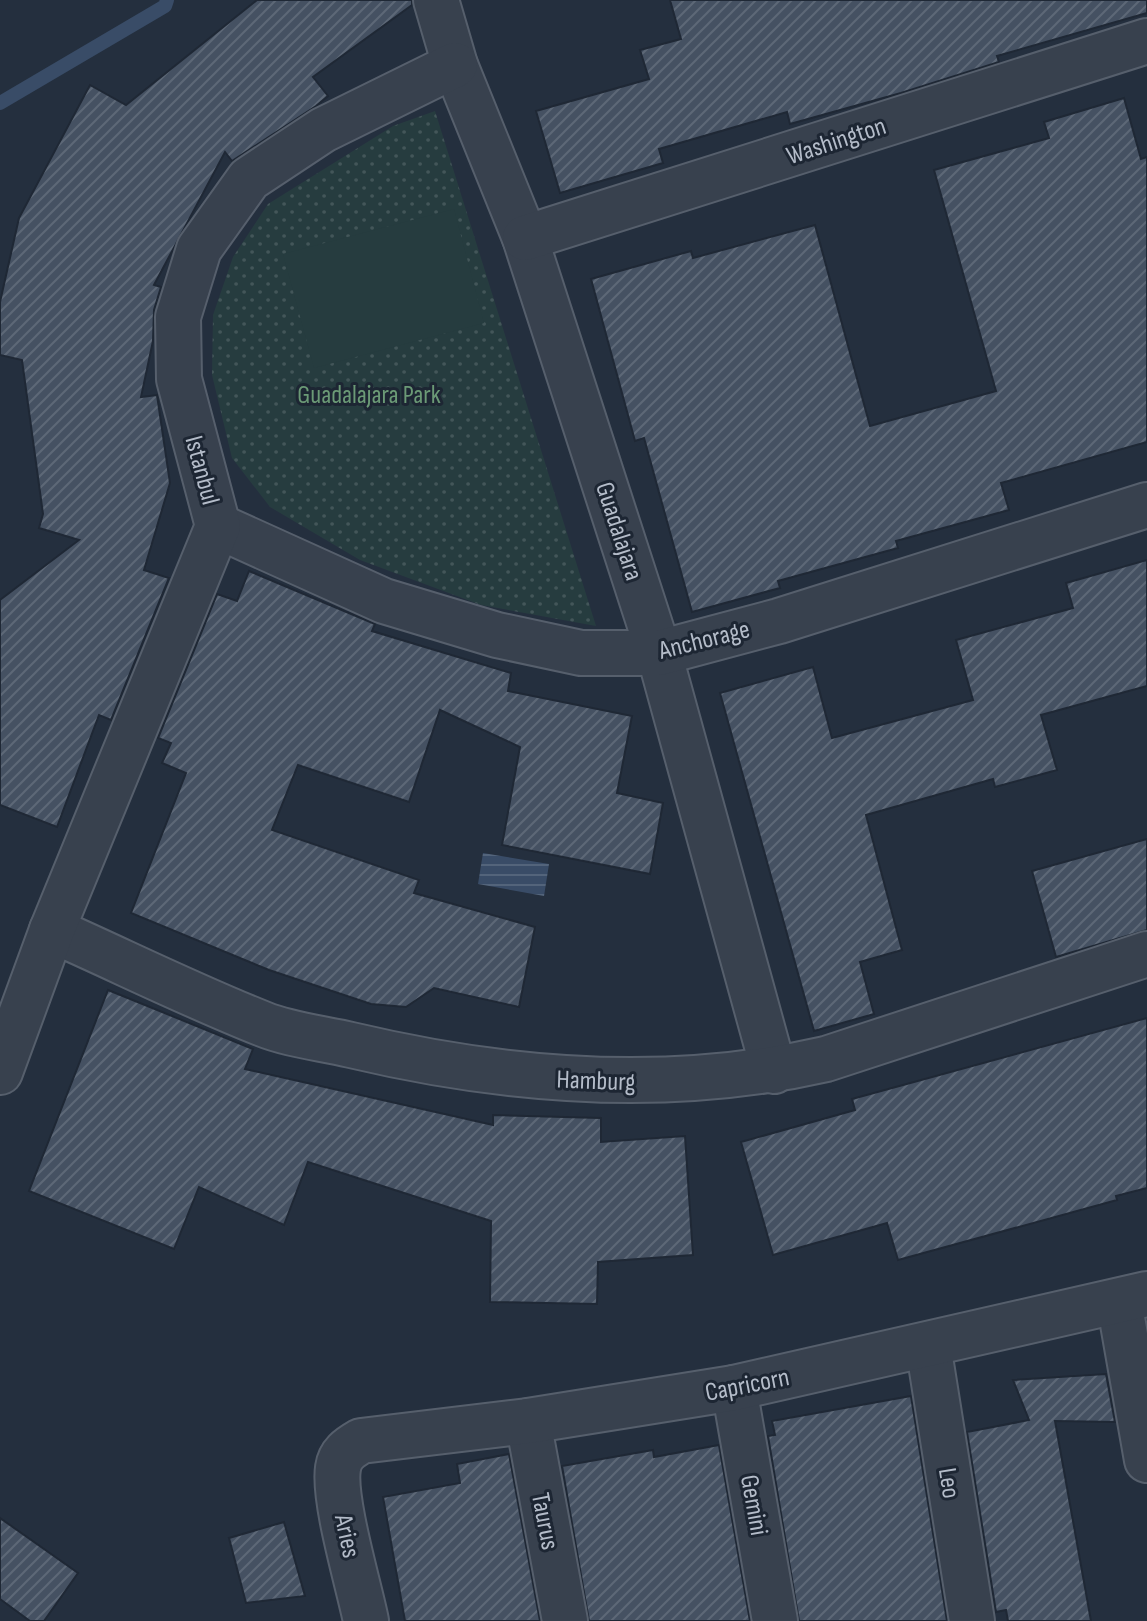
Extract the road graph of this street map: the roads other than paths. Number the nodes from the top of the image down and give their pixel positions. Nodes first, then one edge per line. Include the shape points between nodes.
1 (436, 0) edge
2 (1147, 41) edge
3 (455, 65) junction
4 (525, 238) junction
5 (1147, 505) edge
6 (218, 526) junction
7 (659, 653) junction
8 (52, 930) junction
9 (1147, 954) edge
10 (774, 1071) junction
11 (0, 1072) edge
12 (1133, 1298) edge
13 (928, 1345) junction
14 (734, 1388) junction
15 (528, 1421) junction
16 (344, 1452) joint
17 (1147, 1460) edge
18 (366, 1621) edge
19 (565, 1621) edge
20 (775, 1621) edge
21 (972, 1621) edge

1 - 3 street, Guadalajara
2 - 4 street, Washington
3 - 4 street, Guadalajara
3 - 6 street, Istanbul via 323,130 249,179 199,249 178,317 179,379
4 - 7 street, Guadalajara
5 - 7 street, Anchorage via 779,621
6 - 7 street, Anchorage via 384,601 497,635 581,653
6 - 8 street, Istanbul
7 - 10 street, Guadalajara
8 - 10 street, Hamburg via 265,1025 396,1056 549,1080 649,1082
8 - 11 street, Istanbul
9 - 10 street, Hamburg via 826,1059
12 - 13 street, Capricorn
12 - 17 street
13 - 14 street, Capricorn
13 - 21 street, Leo
14 - 15 street, Capricorn
14 - 20 street, Gemini
15 - 16 street, Capricorn via 380,1436
15 - 19 street, Taurus
16 - 18 street, Aries via 338,1468 339,1493

